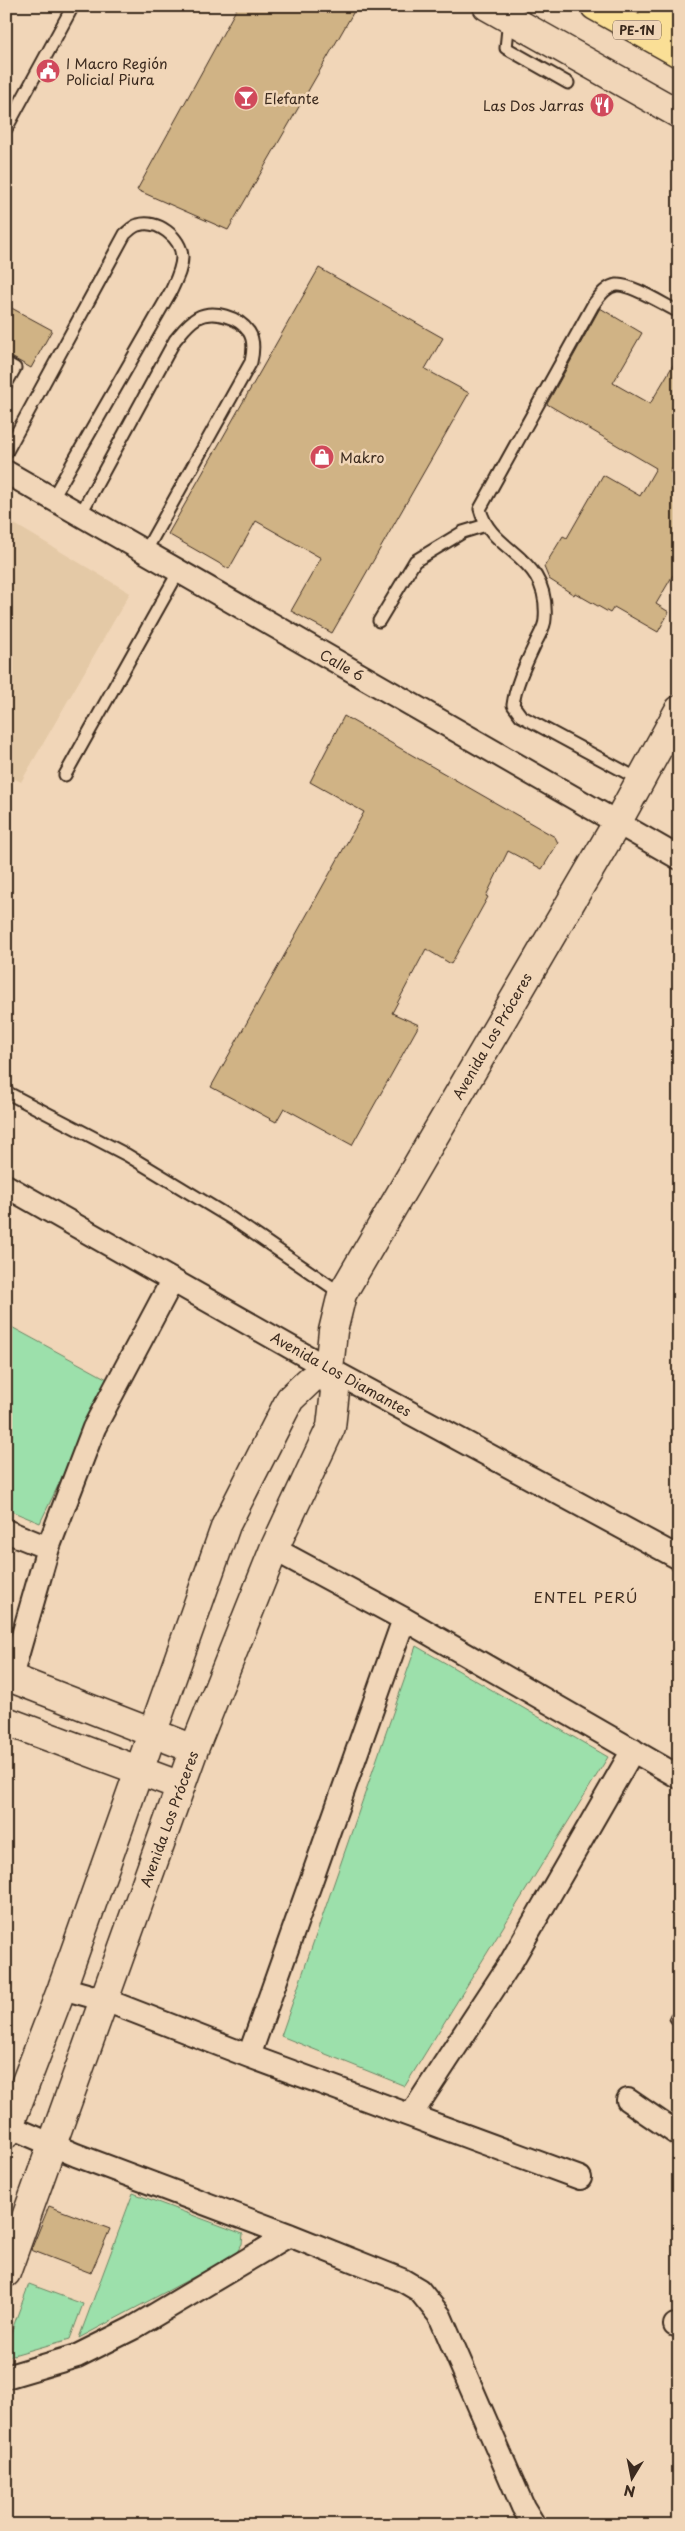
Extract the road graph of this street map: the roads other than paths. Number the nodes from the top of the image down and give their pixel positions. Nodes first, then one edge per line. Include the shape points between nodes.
1 (73, 6) edge
2 (595, 6) edge
3 (651, 6) edge
4 (498, 12) edge
5 (679, 22) edge
6 (679, 53) edge
7 (568, 83) dead end
8 (679, 114) edge
9 (6, 129) edge
10 (679, 312) edge
11 (6, 363) edge
12 (6, 384) edge
13 (6, 453) edge
14 (6, 472) edge
15 (52, 499) junction
16 (80, 515) junction
17 (486, 525) junction
18 (144, 552) junction
19 (179, 571) junction
20 (379, 621) dead end
21 (679, 710) edge
22 (65, 775) dead end
23 (640, 780) junction
24 (617, 822) junction
25 (679, 858) edge
26 (6, 1092) edge
27 (6, 1186) edge
28 (172, 1281) junction
29 (342, 1294) junction
30 (329, 1369) junction
31 (6, 1530) edge
32 (48, 1548) junction
33 (274, 1549) junction
34 (679, 1558) edge
35 (404, 1618) junction
36 (9, 1676) edge
37 (6, 1721) edge
38 (154, 1733) junction
39 (194, 1749) junction
40 (633, 1750) junction
41 (141, 1770) junction
42 (679, 1777) edge
43 (180, 1786) junction
44 (62, 1988) junction
45 (105, 2000) junction
46 (249, 2056) junction
47 (628, 2100) dead end
48 (411, 2115) junction
49 (7, 2129) edge
50 (679, 2135) edge
51 (53, 2144) junction
52 (580, 2178) dead end
53 (289, 2235) junction
54 (6, 2273) edge
55 (6, 2377) edge
56 (534, 2525) edge

1 - 9 lane
2 - 6 highway, PE-1N
3 - 5 highway, PE-1N
4 - 7 lane via 506,48
4 - 8 street
10 - 17 lane via 617,285 604,290 480,509
11 - 12 lane via 15,368
13 - 15 lane via 125,234 136,225 148,223 159,226 179,244 182,257 179,272
14 - 15 street, Calle 6
15 - 16 street, Calle 6
16 - 18 street, Calle 6
16 - 18 lane via 175,340 198,317 224,315 237,322 249,332 254,346 251,362
17 - 20 lane via 462,532 415,561
17 - 23 lane via 536,573 544,595 545,621 515,690 513,705 522,716
18 - 19 street, Calle 6
19 - 22 lane
19 - 24 street, Calle 6
21 - 23 street, Avenida Los Próceres
23 - 24 street, Avenida Los Próceres
24 - 25 street, Calle 6
24 - 29 street, Avenida Los Próceres
26 - 29 lane via 151,1169 231,1218
27 - 28 street, Avenida Los Diamantes
28 - 30 street, Avenida Los Diamantes
28 - 32 street via 94,1428
29 - 30 street, Avenida Los Próceres via 333,1331
30 - 33 street, Avenida Los Próceres via 334,1392 331,1427
30 - 34 street, Avenida Los Diamantes
30 - 38 street via 310,1380 290,1399 226,1525
31 - 32 street
32 - 36 street
33 - 35 street
33 - 39 street, Avenida Los Próceres
35 - 40 street
35 - 46 street
36 - 38 street
37 - 41 street
38 - 39 street
38 - 41 street
39 - 43 street, Avenida Los Próceres
40 - 42 street
40 - 48 street via 511,1962
41 - 43 street
41 - 44 street
43 - 45 street, Avenida Los Próceres
44 - 45 street
44 - 49 street
45 - 46 street
45 - 51 street, Avenida Los Próceres
46 - 48 street
47 - 50 street
48 - 52 street
49 - 51 street
51 - 53 street
51 - 54 street, Avenida Los Próceres
53 - 55 street via 132,2328 85,2352
53 - 56 street via 402,2280 428,2300 440,2316 523,2507

